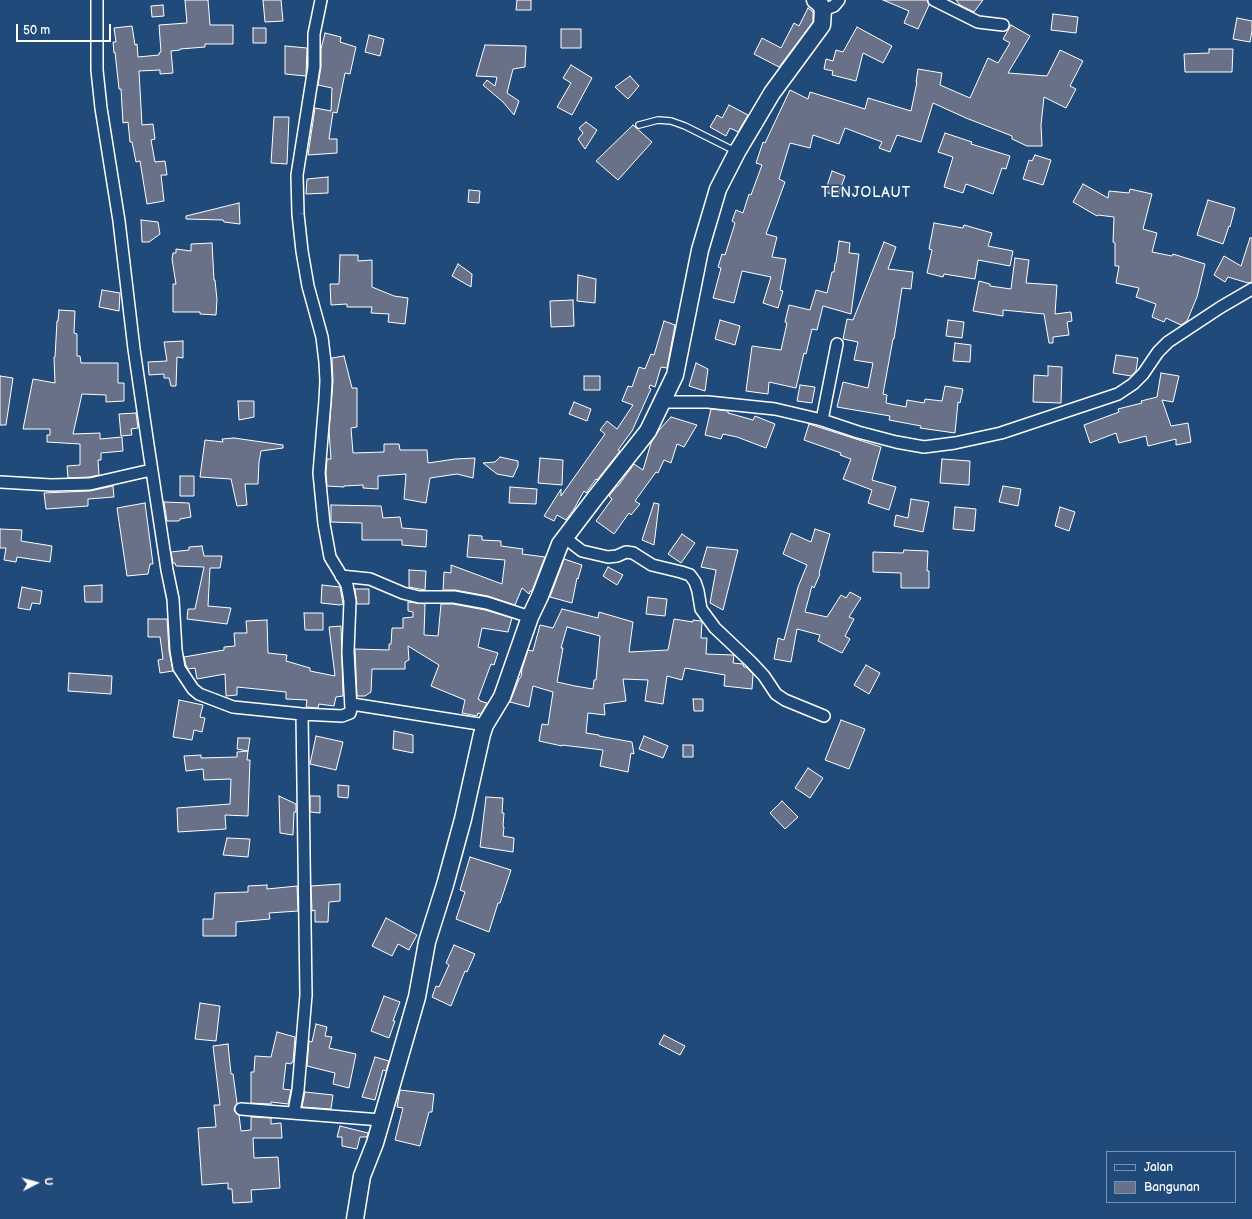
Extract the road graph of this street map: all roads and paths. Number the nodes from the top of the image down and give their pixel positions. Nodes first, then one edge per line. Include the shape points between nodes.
1 (97, 0) edge
2 (321, 0) edge
3 (839, 0) edge
4 (934, 0) edge
5 (819, 5) edge
6 (1003, 25) dead end
7 (639, 125) dead end
8 (737, 152) junction
9 (1252, 289) edge
10 (837, 344) dead end
11 (662, 402) junction
12 (822, 420) junction
13 (152, 470) junction
14 (0, 482) edge
15 (565, 538) junction
16 (341, 576) junction
17 (530, 617) junction
18 (352, 704) junction
19 (302, 714) junction
20 (824, 716) dead end
21 (485, 725) junction
22 (241, 1110) dead end
23 (294, 1112) junction
24 (382, 1120) junction
25 (355, 1219) edge

1 - 13 street via 97,70 101,108 119,221
2 - 16 street via 314,34 314,67 297,175 298,214 308,286 322,337 325,368 319,473 321,499 330,557
3 - 5 street via 834,6
4 - 6 street via 978,22
5 - 8 street via 822,25 772,93
7 - 8 lane via 658,120 671,121
8 - 11 street via 718,189 711,210 697,263 675,375
9 - 12 street via 1168,342 1143,374 1127,389 1082,407 1001,433 924,447 858,432
10 - 12 street
11 - 12 street via 708,402 753,406
11 - 15 street via 648,431
13 - 14 street via 90,484 51,486
13 - 19 street via 173,598 177,656 179,668 186,680 199,694 233,706
15 - 17 street via 560,544
15 - 20 street via 582,551 608,557 632,553 652,564 690,575 698,591 701,609 715,628 759,671 776,694
16 - 17 street via 370,578 418,597 454,597 487,603
16 - 18 street via 347,585 350,601 348,652
17 - 21 street via 502,697
18 - 19 street via 350,713 342,716
18 - 21 street
19 - 23 street via 306,994
21 - 24 street via 463,819 427,942 417,997
22 - 23 street
23 - 24 street
24 - 25 street via 362,1176

